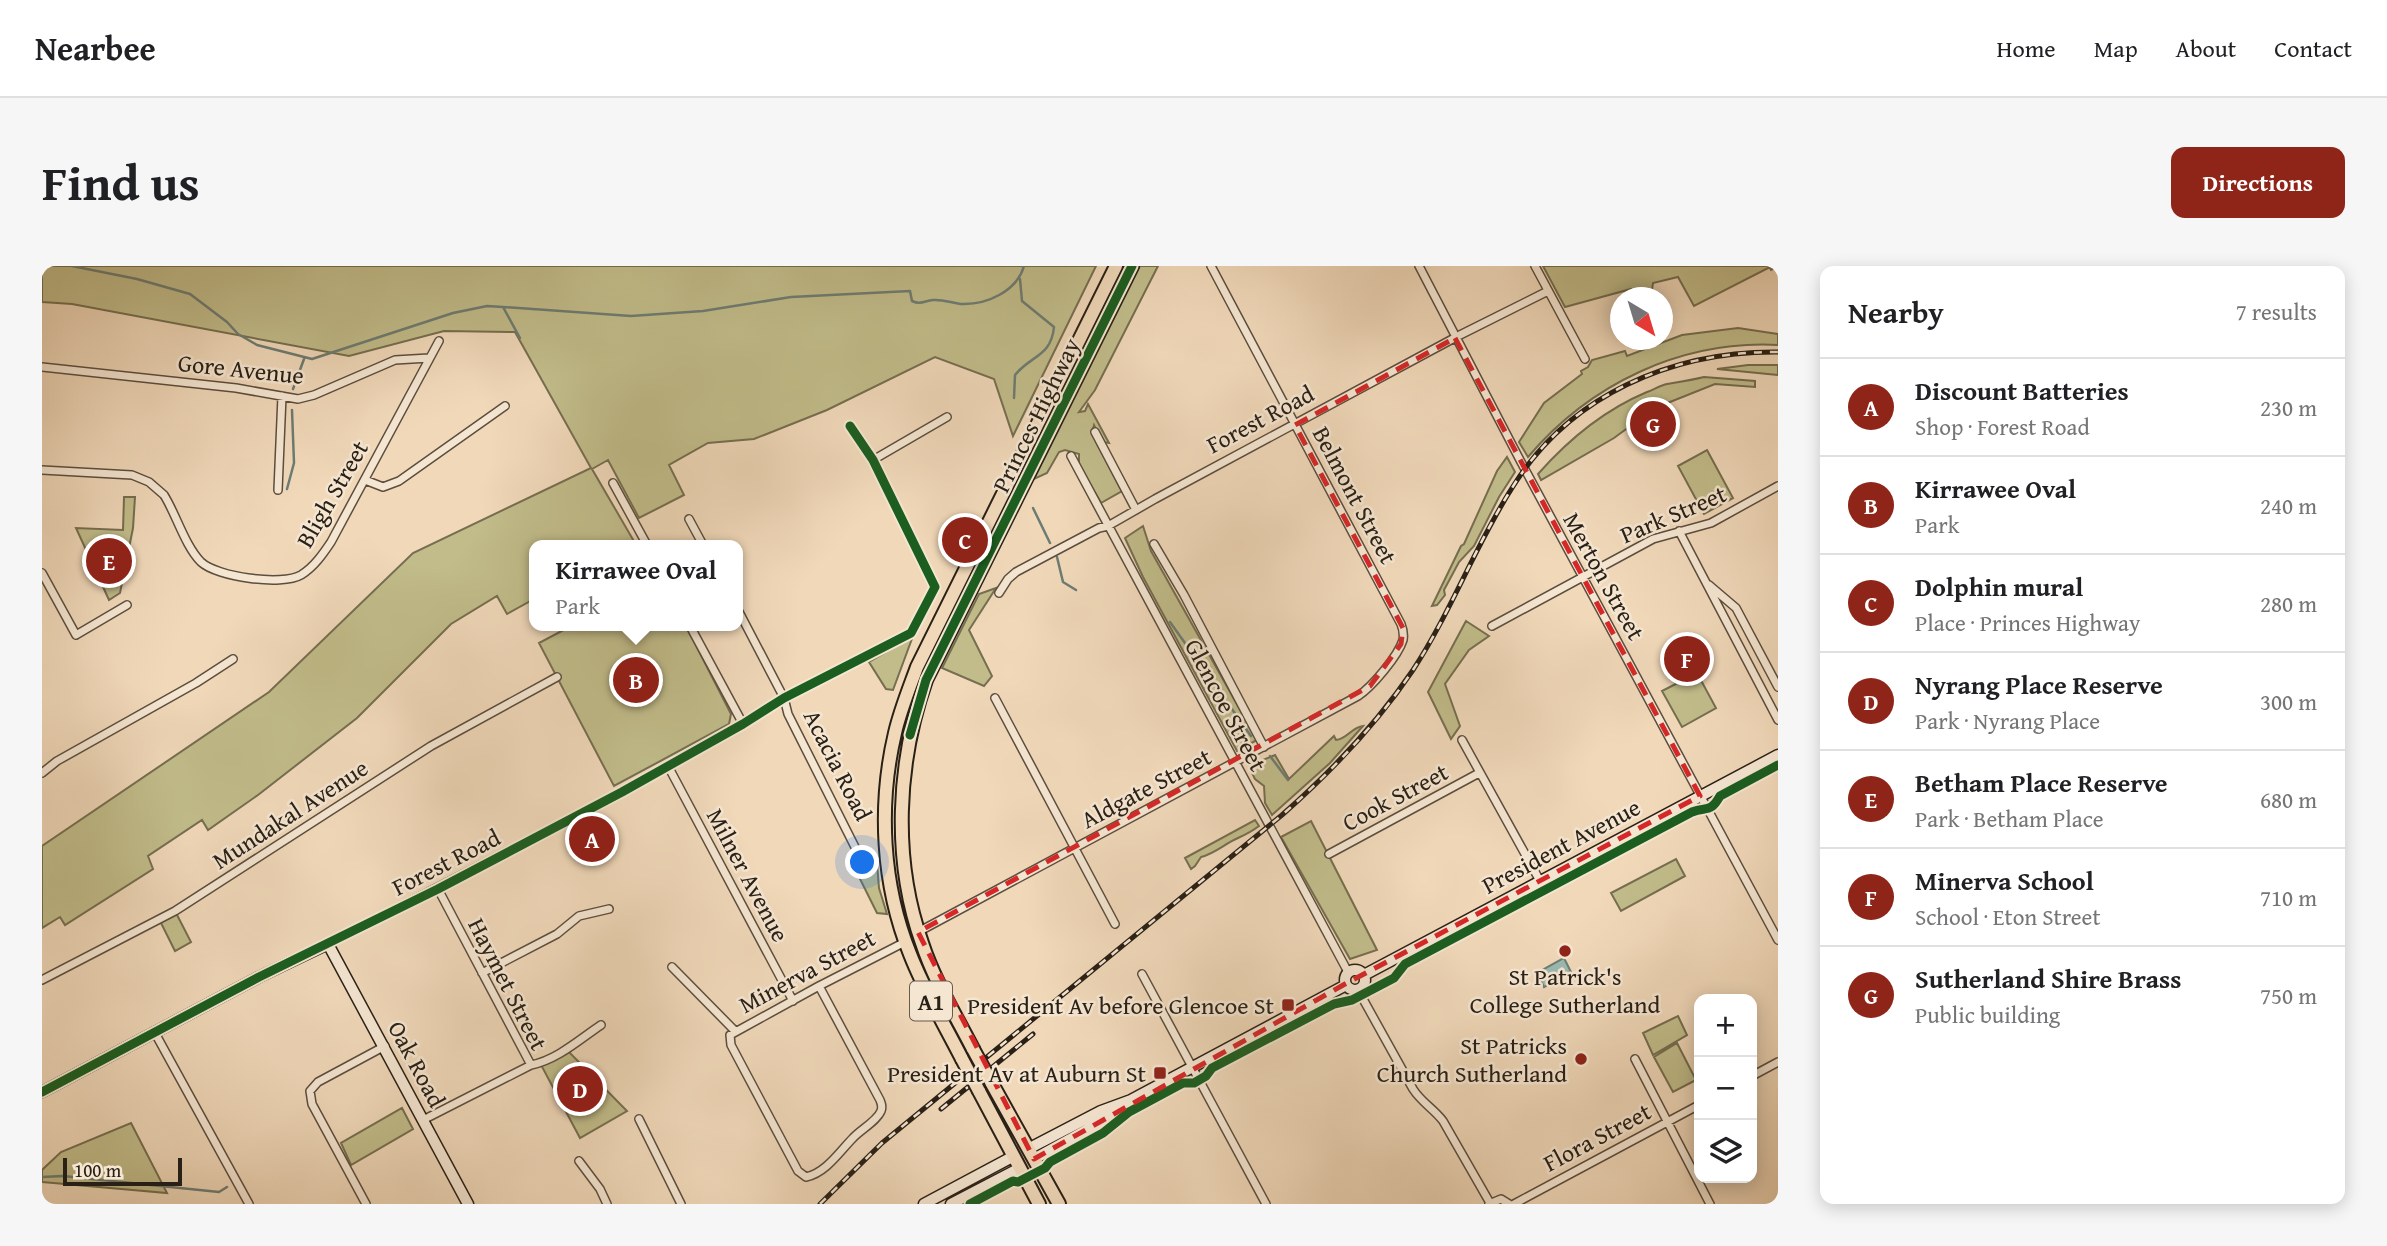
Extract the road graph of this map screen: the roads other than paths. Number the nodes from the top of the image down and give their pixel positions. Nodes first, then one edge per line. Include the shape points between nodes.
1 (1116, 266) edge
2 (1132, 266) edge
3 (1210, 266) edge
4 (1419, 266) edge
5 (1535, 266) edge
6 (1548, 291) junction
7 (1455, 338) junction
8 (439, 341) dead end
9 (429, 358) junction
10 (1585, 359) dead end
11 (42, 367) edge
12 (282, 396) junction
13 (505, 406) dead end
14 (947, 417) dead end
15 (1295, 425) junction
16 (850, 426) dead end
17 (1095, 432) dead end
18 (1071, 456) dead end
19 (873, 460) junction
20 (42, 470) edge
21 (365, 480) junction
22 (613, 483) dead end
23 (1778, 486) edge
24 (278, 490) dead end
25 (1136, 510) junction
26 (689, 519) dead end
27 (1108, 526) junction
28 (1679, 531) junction
29 (644, 540) edge
30 (700, 540) edge
31 (1154, 544) dead end
32 (42, 573) edge
33 (1702, 576) junction
34 (1584, 578) junction
35 (999, 593) dead end
36 (1730, 601) junction
37 (127, 605) dead end
38 (1719, 608) junction
39 (743, 621) edge
40 (1492, 626) dead end
41 (693, 631) edge
42 (1404, 632) joint
43 (233, 659) dead end
44 (557, 677) dead end
45 (1778, 687) edge
46 (784, 698) junction
47 (995, 698) dead end
48 (1778, 720) edge
49 (743, 724) junction
50 (1462, 740) dead end
51 (1264, 747) junction
52 (1778, 755) edge
53 (1236, 763) junction
54 (668, 766) junction
55 (42, 773) edge
56 (1479, 773) junction
57 (1700, 796) junction
58 (1074, 847) junction
59 (1329, 854) dead end
60 (863, 863) dead end
61 (1540, 881) junction
62 (438, 889) junction
63 (609, 909) dead end
64 (1115, 924) dead end
65 (918, 932) junction
66 (1778, 940) edge
67 (905, 942) junction
68 (328, 944) junction
69 (673, 967) dead end
70 (1349, 972) junction
71 (482, 973) junction
72 (1142, 974) dead end
73 (1364, 975) junction
74 (42, 980) edge
75 (1346, 985) junction
76 (819, 986) junction
77 (1358, 989) junction
78 (793, 1001) junction
79 (601, 1025) dead end
80 (736, 1031) junction
81 (155, 1033) junction
82 (385, 1046) junction
83 (1635, 1059) dead end
84 (1778, 1062) edge
85 (531, 1065) junction
86 (1192, 1068) junction
87 (1757, 1073) edge
88 (42, 1092) edge
89 (1694, 1108) edge
90 (639, 1119) dead end
91 (423, 1120) junction
92 (1668, 1122) junction
93 (1031, 1154) junction
94 (579, 1161) dead end
95 (1017, 1162) junction
96 (1489, 1203) edge
97 (249, 1204) edge
98 (366, 1204) edge
99 (468, 1204) edge
100 (607, 1204) edge
101 (681, 1204) edge
102 (924, 1204) edge
103 (951, 1204) edge
104 (1040, 1204) edge
105 (1059, 1204) edge
106 (1266, 1204) edge
107 (1511, 1204) edge
108 (1710, 1204) edge

1 - 67 highway, Princes Highway / A1 via 934,631 898,721 887,786 886,837 890,884
2 - 65 highway, Princes Highway / A1 via 920,698 905,760 902,817 905,869
3 - 15 street, Belmont Street
4 - 7 street, Merton Street
5 - 6 street
6 - 7 street, Forest Road
6 - 10 street
7 - 15 street, Forest Road
7 - 34 street, Merton Street
8 - 9 street, Bligh Street
9 - 12 street, Gore Avenue via 395,360 306,398
9 - 21 street, Bligh Street
11 - 12 street, Gore Avenue
12 - 24 street
13 - 21 street via 399,481 383,487
14 - 19 street
15 - 25 street, Forest Road
15 - 42 street, Belmont Street
16 - 19 street
17 - 25 street
18 - 27 street, Glencoe Street
19 - 46 street, Forest Road via 935,587 911,633
20 - 21 street, Bligh Street via 140,477 164,495 204,564 269,580 292,579 311,567 331,542
22 - 29 street
23 - 28 street, Park Street via 1711,523
25 - 27 street, Forest Road
26 - 30 street
27 - 35 street, Forest Road via 1016,572
27 - 53 street, Glencoe Street
28 - 33 street
28 - 34 street, Park Street via 1653,539
31 - 51 street, Glencoe Street
32 - 37 street via 76,635
33 - 36 street
33 - 38 street
34 - 40 street, Park Street
34 - 57 street, Merton Street
36 - 38 street
36 - 45 street
38 - 48 street
39 - 46 street, Acacia Road
41 - 49 street
42 - 51 street, Aldgate Street via 1401,644 1362,694
43 - 55 street
44 - 74 street, Mundakal Avenue via 431,746 175,911
46 - 49 street, Forest Road
46 - 60 street, Acacia Road
47 - 58 street
49 - 54 street, Forest Road
50 - 56 street
51 - 53 street, Aldgate Street
52 - 57 street, President Avenue
53 - 58 street, Aldgate Street
53 - 70 street, Glencoe Street
54 - 62 street, Forest Road
54 - 78 street, Milner Avenue
56 - 59 street, Cook Street
56 - 61 street
57 - 61 street, President Avenue
57 - 66 street, Merton Street
58 - 64 street
58 - 65 street, Aldgate Street
61 - 73 street, President Avenue
62 - 68 street, Forest Road
62 - 71 street, Haymet Street
63 - 71 street via 579,916 557,934
65 - 93 highway, Princes Highway / A1, bridge via 973,1049
67 - 76 street, Minerva Street
67 - 95 highway, Princes Highway / A1, bridge
68 - 81 street, Forest Road
68 - 82 street, Oak Road
69 - 80 street
70 - 73 street
70 - 75 street
71 - 85 street, Haymet Street
72 - 86 street
73 - 77 street
75 - 77 street
75 - 86 street
76 - 78 street, Minerva Street
76 - 80 street, Minerva Street via 882,1107 813,1176 798,1171 731,1045
77 - 96 street via 1419,1099 1443,1121
78 - 80 street, Minerva Street
79 - 85 street
81 - 88 street, Forest Road
81 - 97 street
82 - 91 street, Oak Road
82 - 98 street via 318,1082 310,1091 312,1104
83 - 92 street
84 - 87 street
85 - 91 street, Haymet Street
86 - 93 street via 1131,1100 1103,1121
86 - 106 street
89 - 92 street, Flora Street
90 - 101 street
91 - 99 street, Oak Road
92 - 107 street, Flora Street
92 - 108 street
93 - 95 highway
93 - 105 highway, A1
94 - 100 street
95 - 102 street
95 - 103 street
95 - 104 highway, A1
96 - 107 street via 1501,1199

